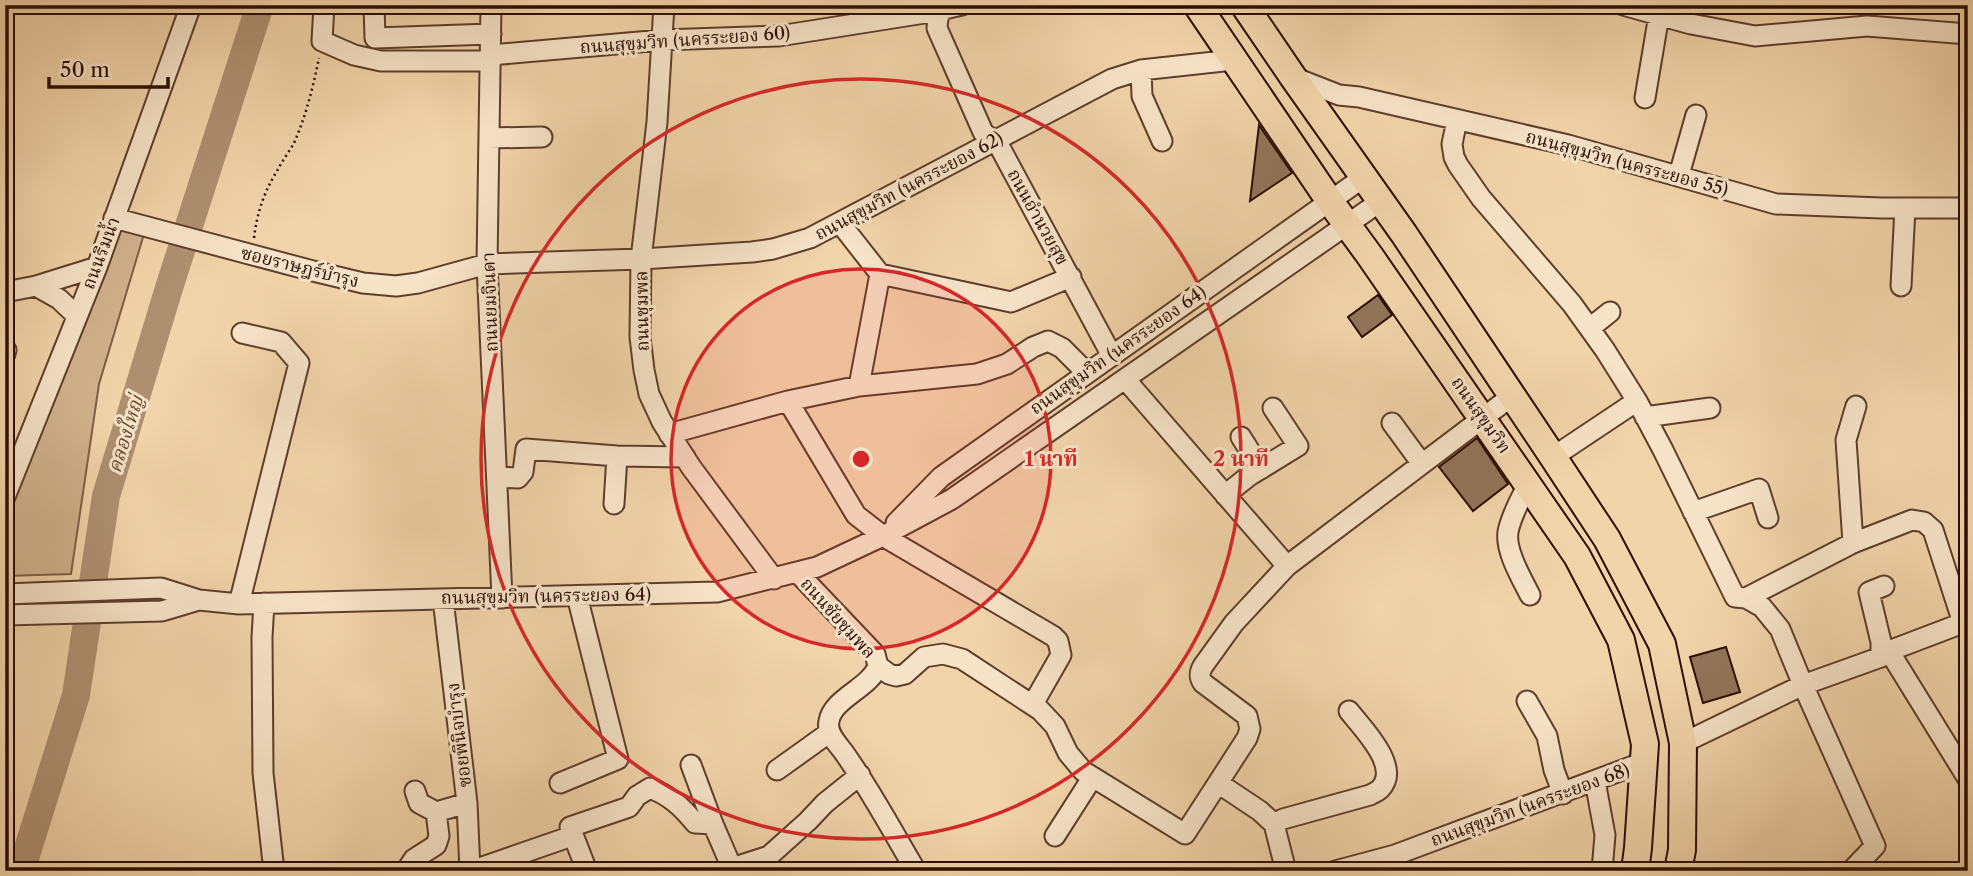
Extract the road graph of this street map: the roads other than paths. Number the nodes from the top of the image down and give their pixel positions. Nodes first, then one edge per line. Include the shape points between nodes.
1 (191, 5) edge
2 (324, 5) edge
3 (374, 5) edge
4 (491, 5) edge
5 (664, 5) edge
6 (962, 5) edge
7 (1197, 5) edge
8 (1244, 5) edge
9 (1623, 5) edge
10 (944, 7) edge
11 (1659, 15) junction
12 (1693, 15) edge
13 (491, 34) junction
14 (1968, 34) edge
15 (662, 40) junction
16 (491, 58) junction
17 (1233, 60) junction
18 (1141, 70) junction
19 (1293, 77) junction
20 (1646, 98) dead end
21 (1696, 115) dead end
22 (1457, 120) junction
23 (542, 137) dead end
24 (489, 138) junction
25 (996, 140) junction
26 (1163, 141) dead end
27 (1679, 175) junction
28 (1364, 177) junction
29 (1330, 201) junction
30 (1381, 201) junction
31 (1905, 208) junction
32 (1968, 208) edge
33 (114, 218) junction
34 (840, 223) junction
35 (1347, 224) junction
36 (641, 259) junction
37 (487, 264) junction
38 (97, 267) junction
39 (880, 274) junction
40 (1071, 277) junction
41 (36, 286) junction
42 (1901, 286) dead end
43 (5, 292) edge
44 (1610, 312) dead end
45 (77, 316) junction
46 (1590, 328) junction
47 (242, 333) dead end
48 (1112, 356) junction
49 (1087, 373) junction
50 (1125, 379) junction
51 (859, 386) junction
52 (1512, 396) junction
53 (788, 401) junction
54 (1856, 406) dead end
55 (1273, 408) dead end
56 (1710, 408) dead end
57 (1641, 409) junction
58 (1483, 418) junction
59 (1392, 423) dead end
60 (669, 434) junction
61 (1241, 437) dead end
62 (617, 456) junction
63 (685, 457) junction
64 (1553, 457) junction
65 (1422, 464) junction
66 (1261, 469) junction
67 (497, 477) junction
68 (1528, 484) junction
69 (1225, 495) junction
70 (5, 498) edge
71 (614, 505) dead end
72 (1693, 512) junction
73 (1768, 518) dead end
74 (883, 536) junction
75 (1853, 543) junction
76 (1287, 566) junction
77 (797, 572) junction
78 (774, 579) junction
79 (1884, 586) dead end
80 (6, 593) edge
81 (1530, 595) dead end
82 (577, 596) junction
83 (502, 598) junction
84 (1746, 598) junction
85 (443, 599) junction
86 (199, 600) junction
87 (264, 603) junction
88 (239, 604) junction
89 (6, 615) edge
90 (1965, 622) edge
91 (1885, 654) junction
92 (878, 666) junction
93 (1803, 685) junction
94 (1527, 701) dead end
95 (1033, 704) junction
96 (1349, 711) dead end
97 (830, 732) junction
98 (1683, 743) junction
99 (1644, 762) junction
100 (691, 765) dead end
101 (777, 770) dead end
102 (860, 775) junction
103 (1092, 778) junction
104 (1968, 779) edge
105 (1595, 781) junction
106 (560, 782) dead end
107 (1217, 783) junction
108 (415, 791) dead end
109 (1563, 794) junction
110 (467, 803) junction
111 (436, 812) junction
112 (713, 824) junction
113 (1274, 824) junction
114 (572, 836) junction
115 (1055, 836) dead end
116 (274, 871) edge
117 (406, 871) edge
118 (470, 871) edge
119 (587, 871) edge
120 (916, 871) edge
121 (1286, 871) edge
122 (1335, 871) edge
123 (1602, 871) edge
124 (1635, 871) edge
125 (1678, 871) edge
126 (1851, 871) edge

1 - 33 street, ถนนริมน้ำ
2 - 16 street, ถนนสุขุมวิท (นครระยอง 60) via 322,41 368,60
3 - 13 street via 375,38
4 - 13 street, ถนนยมจินดา
5 - 15 street, ถนนชุมพล
6 - 10 street, ถนนสุขุมวิท (นครระยอง 60)
7 - 17 main road, ถนนสุขุมวิท
8 - 19 main road, ถนนสุขุมวิท
9 - 11 street
10 - 15 street, ถนนสุขุมวิท (นครระยอง 60) via 779,36
10 - 25 street, ถนนอำนวยสุข via 937,28 983,132
11 - 12 street
11 - 20 street
12 - 14 street via 1755,36 1867,26
13 - 16 street, ถนนยมจินดา
15 - 16 street, ถนนสุขุมวิท (นครระยอง 60)
15 - 36 street, ถนนชุมพล
16 - 24 street, ถนนยมจินดา
17 - 18 street, ถนนสุขุมวิท (นครระยอง 62)
17 - 29 main road, ถนนสุขุมวิท
18 - 25 street, ถนนสุขุมวิท (นครระยอง 62) via 1112,79
18 - 26 street via 1142,96
19 - 22 street, ถนนสุขุมวิท (นครระยอง 55) via 1339,95
19 - 28 main road, ถนนสุขุมวิท
21 - 27 street
22 - 27 street, ถนนสุขุมวิท (นครระยอง 55)
22 - 46 street via 1452,144 1458,165
23 - 24 street
24 - 37 street, ถนนยมจินดา
25 - 34 street, ถนนสุขุมวิท (นครระยอง 62)
25 - 40 street, ถนนอำนวยสุข
27 - 31 street, ถนนสุขุมวิท (นครระยอง 55) via 1776,204
28 - 29 street, ถนนสุขุมวิท (นครระยอง 64)
28 - 30 main road, ถนนสุขุมวิท
29 - 35 main road, ถนนสุขุมวิท
29 - 48 street, ถนนสุขุมวิท (นครระยอง 64)
30 - 35 street, ถนนสุขุมวิท (นครระยอง 64)
30 - 52 main road, ถนนสุขุมวิท
31 - 32 street, ถนนสุขุมวิท (นครระยอง 55)
31 - 42 street
33 - 37 street, ซอยราษฎร์บำรุง via 363,283 418,283
33 - 38 street, ถนนริมน้ำ
34 - 36 street, ถนนสุขุมวิท (นครระยอง 62) via 773,249
34 - 39 street
35 - 50 street, ถนนสุขุมวิท (นครระยอง 64)
35 - 58 main road, ถนนสุขุมวิท
36 - 37 street, ถนนสุขุมวิท (นครระยอง 62)
36 - 60 street, ถนนชุมพล via 644,370 649,394
37 - 67 street, ถนนยมจินดา
38 - 41 street
38 - 45 street, ถนนริมน้ำ
39 - 40 street via 1011,302
39 - 51 street
40 - 48 street, ถนนอำนวยสุข
41 - 43 street
41 - 45 street via 60,299
44 - 46 street
45 - 70 street, ถนนริมน้ำ
46 - 57 street
47 - 88 street via 281,342 299,363
48 - 49 street, ถนนสุขุมวิท (นครระยอง 64)
49 - 51 street via 1048,341 1007,364 977,374
49 - 74 street, ถนนสุขุมวิท (นครระยอง 64) via 941,477
50 - 69 street
50 - 74 street, ถนนสุขุมวิท (นครระยอง 64) via 952,499
51 - 53 street
52 - 58 street
52 - 64 main road, ถนนสุขุมวิท
53 - 60 street
53 - 74 street via 856,515
54 - 75 street via 1846,440
55 - 66 street via 1298,446
56 - 57 street
57 - 64 street
57 - 72 street
58 - 65 street
58 - 68 main road, ถนนสุขุมวิท
59 - 65 street
60 - 63 street, ถนนชุมพล
61 - 66 street
62 - 63 street
62 - 67 street via 526,449 518,478
62 - 71 street
63 - 78 street, ถนนชุมพล
64 - 98 main road, ถนนสุขุมวิท via 1607,539 1662,644
65 - 76 street
66 - 69 street
67 - 83 street, ถนนยมจินดา
68 - 81 street via 1508,533 1514,565
68 - 99 main road, ถนนสุขุมวิท via 1577,556 1621,640 1645,744
69 - 76 street
72 - 73 street via 1759,489
72 - 84 street via 1735,597
74 - 77 street, ถนนสุขุมวิท (นครระยอง 64)
74 - 95 street via 1058,640 1061,654
75 - 84 street
75 - 90 street via 1912,520 1924,522 1933,530
76 - 107 street via 1234,623 1200,672 1203,683 1247,716 1250,729
77 - 78 street, ถนนสุขุมวิท (นครระยอง 64)
77 - 92 street, ถนนชัยชุมพล via 875,654
78 - 82 street, ถนนสุขุมวิท (นครระยอง 64) via 717,592
79 - 91 street via 1869,592
80 - 86 street, ถนนสุขุมวิท (นครระยอง 64) via 161,588
82 - 83 street, ถนนสุขุมวิท (นครระยอง 64)
82 - 106 street via 618,759
83 - 85 street, ถนนสุขุมวิท (นครระยอง 64)
84 - 93 street via 1775,620
85 - 87 street, ถนนสุขุมวิท (นครระยอง 64)
85 - 110 street, ซอยพินิจบำรุง
86 - 88 street, ถนนสุขุมวิท (นครระยอง 64)
86 - 89 street, ถนนสุขุมวิท (นครระยอง 64) via 162,611
87 - 88 street, ถนนสุขุมวิท (นครระยอง 64)
87 - 116 street via 263,773
90 - 91 street
91 - 93 street
91 - 104 street
92 - 95 street via 896,676 924,657 953,656
92 - 97 street via 875,675 834,710 828,722
93 - 98 street
93 - 126 street via 1875,846
94 - 109 street via 1547,736
95 - 103 street via 1055,726 1074,762
96 - 113 street via 1384,759 1385,780 1380,789
97 - 101 street
97 - 102 street
98 - 125 main road, ถนนสุขุมวิท
99 - 105 street, ถนนสุขุมวิท (นครระยอง 68)
99 - 124 main road, ถนนสุขุมวิท
100 - 112 street
102 - 112 street via 769,856 732,868
102 - 120 street
103 - 107 street via 1185,834
103 - 115 street
105 - 109 street, ถนนสุขุมวิท (นครระยอง 68)
105 - 123 street via 1605,835
107 - 113 street
108 - 111 street via 419,803
109 - 122 street, ถนนสุขุมวิท (นครระยอง 68) via 1395,855
110 - 111 street
110 - 118 street, ซอยพินิจบำรุง
111 - 117 street via 436,845 414,859
112 - 114 street via 695,823 665,793 650,788 629,807 570,827
113 - 121 street
114 - 118 street
114 - 119 street

